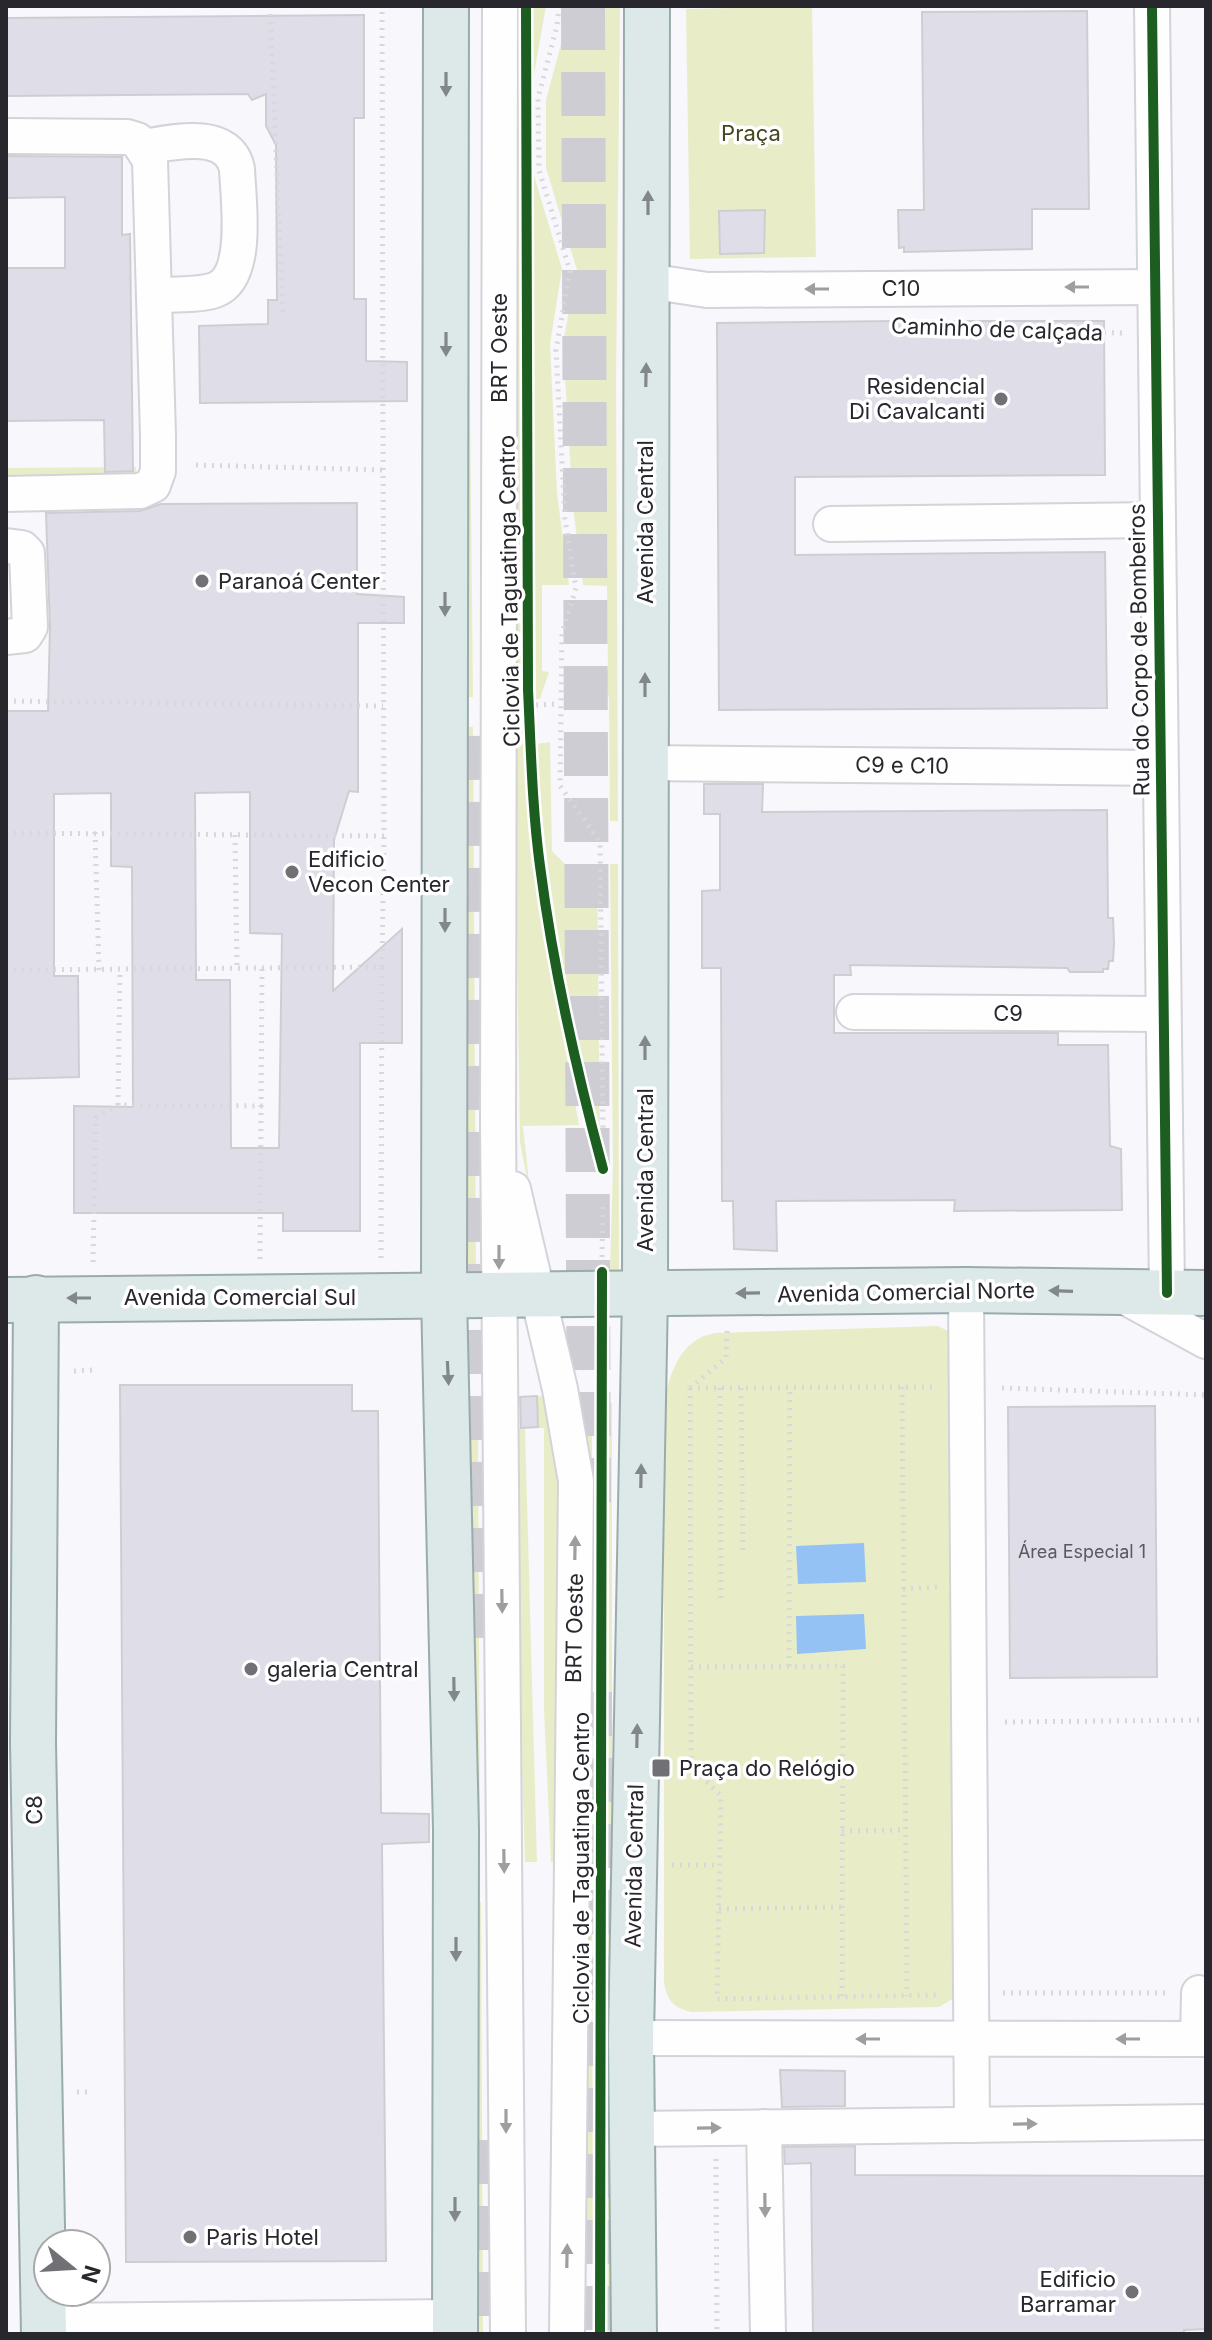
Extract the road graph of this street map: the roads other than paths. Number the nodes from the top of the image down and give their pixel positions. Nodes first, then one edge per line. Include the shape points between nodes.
1 (446, 6) edge
2 (500, 6) edge
3 (647, 6) edge
4 (1152, 6) edge
5 (6, 136) edge
6 (144, 147) junction
7 (648, 281) junction
8 (1155, 287) junction
9 (154, 295) junction
10 (6, 494) edge
11 (1157, 520) junction
12 (831, 524) dead end
13 (6, 546) edge
14 (6, 637) edge
15 (645, 763) junction
16 (1160, 768) junction
17 (854, 1012) dead end
18 (1162, 1014) junction
19 (615, 1288) junction
20 (966, 1290) junction
21 (1118, 1293) junction
22 (1186, 1293) edge
23 (487, 1294) junction
24 (21, 1299) edge
25 (1206, 1341) edge
26 (20, 1744) edge
27 (1199, 1993) road end
28 (631, 2038) junction
29 (1202, 2039) edge
30 (972, 2040) junction
31 (1206, 2122) edge
32 (972, 2125) junction
33 (764, 2127) junction
34 (631, 2129) junction
35 (455, 2326) edge
36 (44, 2328) edge
37 (508, 2334) edge
38 (567, 2334) edge
39 (634, 2334) edge
40 (768, 2334) edge

1 -> 23 main road
2 - 23 street, BRT Oeste via 498,1123
7 -> 3 main road, Avenida Central
4 - 8 street, Rua do Corpo de Bombeiros
5 - 6 street via 127,137
6 - 9 street via 150,160
6 - 9 street via 209,142 226,149 237,169 233,276 214,290
8 -> 7 street, C10 via 707,290
15 -> 7 main road, Avenida Central
8 - 11 street, Rua do Corpo de Bombeiros
9 - 10 street via 158,471 153,485 140,491
11 - 12 street
11 - 16 street, Rua do Corpo de Bombeiros
13 - 14 street via 27,553 30,627 25,635
15 - 16 street, C9 e C10
19 -> 15 main road, Avenida Central
16 - 18 street, Rua do Corpo de Bombeiros
17 - 18 street, C9
18 - 22 street, Rua do Corpo de Bombeiros
20 -> 19 main road, Avenida Comercial Norte
19 - 23 main road, Avenida Comercial Norte
28 -> 19 main road, Avenida Central
21 -> 20 main road, Avenida Comercial Norte
20 - 30 street
21 - 22 main road, Avenida Comercial Norte
21 - 25 street
23 -> 24 main road, Avenida Comercial Sul
23 -> 35 main road via 456,1830
23 -> 37 street, BRT Oeste
38 -> 23 street, BRT Oeste via 576,1481 560,1389
24 - 26 main road, C8
26 - 36 main road, C8
27 - 29 street
30 -> 28 street
28 - 34 main road, Avenida Central
29 -> 30 street
30 - 32 street
32 -> 31 street
32 - 33 street
34 -> 33 street
33 -> 40 street
34 - 39 main road, Avenida Central
35 - 36 street

